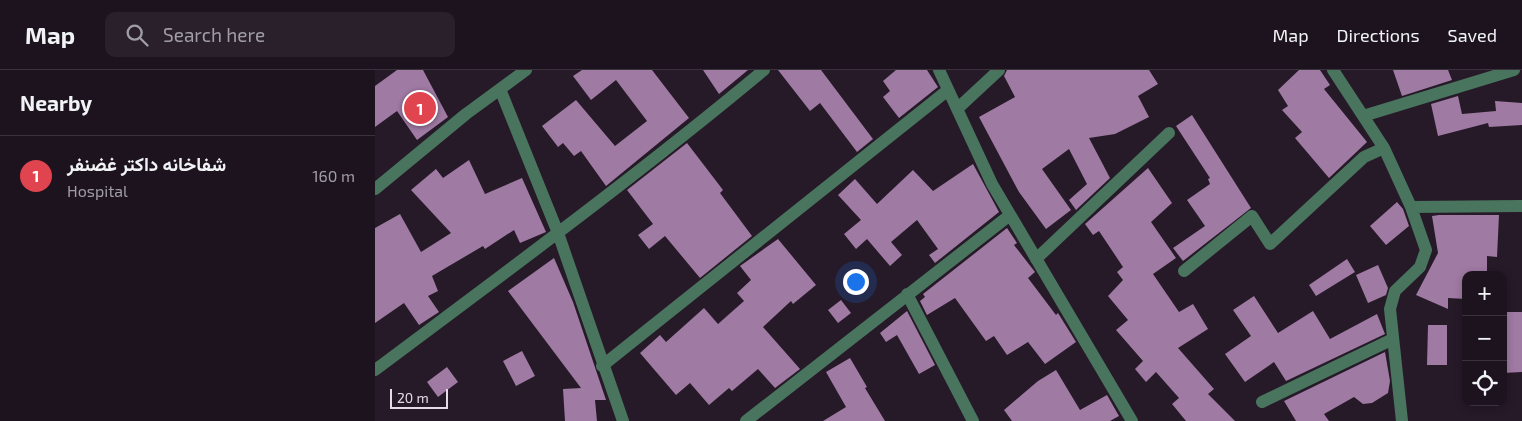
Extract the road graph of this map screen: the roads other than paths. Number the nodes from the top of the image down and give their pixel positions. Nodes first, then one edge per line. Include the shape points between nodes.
1 (526, 70) edge
2 (764, 70) edge
3 (939, 70) edge
4 (999, 70) edge
5 (1333, 70) edge
6 (1514, 70) edge
7 (500, 89) junction
8 (948, 90) junction
9 (957, 109) junction
10 (1363, 116) junction
11 (1169, 133) dead end
12 (1384, 148) junction
13 (375, 189) edge
14 (1522, 206) edge
15 (1411, 208) junction
16 (1011, 215) junction
17 (558, 234) junction
18 (1036, 259) junction
19 (1184, 270) dead end
20 (907, 294) junction
21 (1393, 339) junction
22 (602, 366) junction
23 (375, 370) edge
24 (1262, 402) dead end
25 (623, 421) edge
26 (746, 421) edge
27 (973, 421) edge
28 (1131, 421) edge
29 (1402, 421) edge

1 - 7 street
2 - 17 street
3 - 8 street
4 - 9 street
5 - 10 street
6 - 10 street
7 - 13 street
7 - 17 street
8 - 9 street
8 - 22 street
9 - 16 street via 992,184
10 - 12 street
11 - 18 street
12 - 15 street
12 - 19 street via 1364,157 1270,244 1252,216
14 - 15 street
15 - 21 street via 1426,250 1420,267 1395,291 1390,309
16 - 18 street
16 - 20 street
17 - 22 street
17 - 23 street
18 - 28 street
20 - 26 street
20 - 27 street
21 - 24 street
21 - 29 street
22 - 25 street

